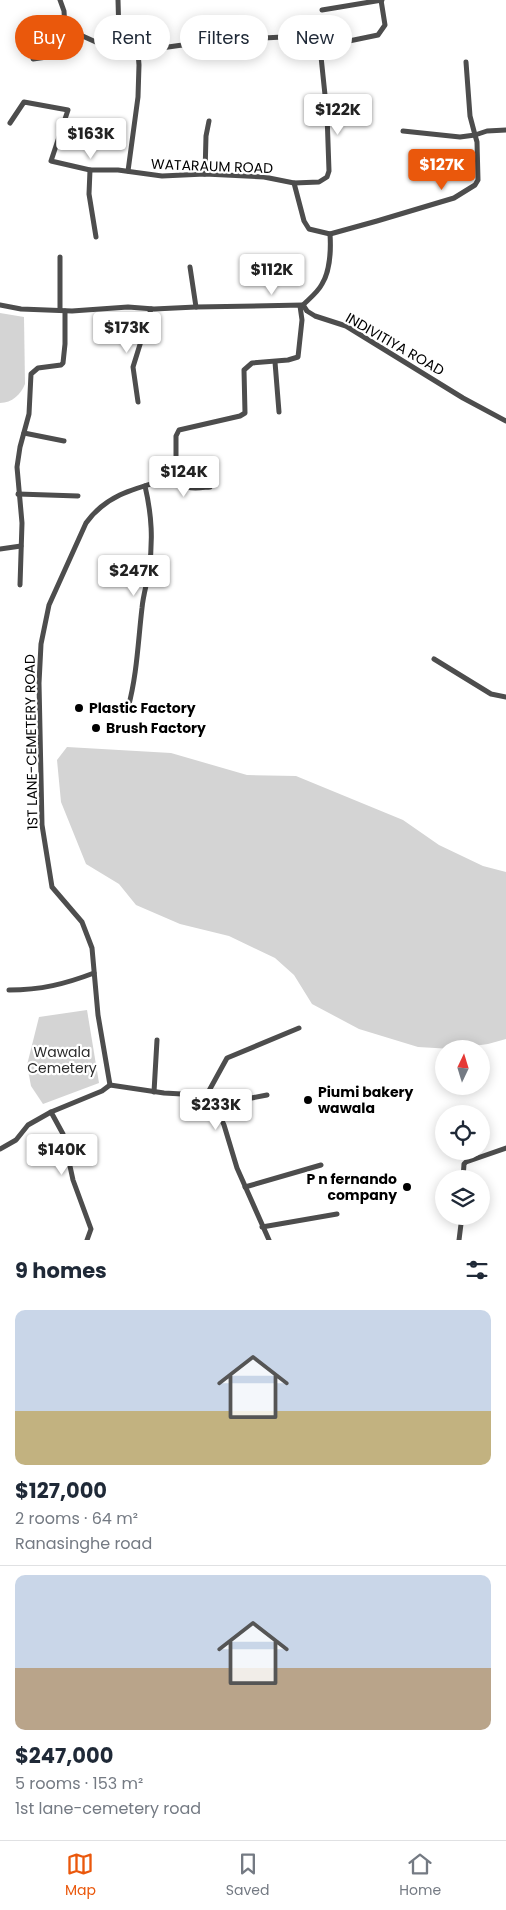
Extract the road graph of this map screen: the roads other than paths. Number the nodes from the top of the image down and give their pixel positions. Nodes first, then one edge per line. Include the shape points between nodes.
1 (60, 0) edge
2 (118, 0) edge
3 (382, 0) edge
4 (322, 10) dead end
5 (64, 15) edge
6 (118, 15) edge
7 (278, 37) edge
8 (170, 46) edge
9 (138, 60) edge
10 (466, 62) dead end
11 (209, 122) dead end
12 (10, 123) dead end
13 (506, 130) edge
14 (403, 131) dead end
15 (475, 135) junction
16 (90, 170) junction
17 (128, 171) junction
18 (204, 174) junction
19 (294, 183) junction
20 (330, 234) junction
21 (96, 237) dead end
22 (60, 257) dead end
23 (190, 267) dead end
24 (302, 305) junction
25 (0, 306) edge
26 (196, 306) junction
27 (151, 309) junction
28 (62, 310) junction
29 (275, 362) junction
30 (138, 402) dead end
31 (279, 412) dead end
32 (506, 421) edge
33 (24, 433) junction
34 (64, 442) dead end
35 (176, 477) junction
36 (145, 486) junction
37 (210, 487) dead end
38 (18, 494) junction
39 (78, 496) dead end
40 (21, 546) junction
41 (0, 549) edge
42 (20, 585) dead end
43 (434, 659) dead end
44 (506, 697) edge
45 (128, 708) dead end
46 (94, 973) junction
47 (9, 990) dead end
48 (299, 1028) dead end
49 (157, 1040) dead end
50 (110, 1085) junction
51 (154, 1092) junction
52 (267, 1095) dead end
53 (205, 1098) junction
54 (215, 1105) junction
55 (51, 1112) junction
56 (506, 1148) edge
57 (0, 1149) edge
58 (321, 1165) dead end
59 (464, 1170) edge
60 (245, 1186) junction
61 (337, 1214) dead end
62 (461, 1225) edge
63 (262, 1228) junction
64 (87, 1240) edge
65 (269, 1240) edge
66 (459, 1240) edge

1 - 5 street
2 - 6 street
3 - 4 street
3 - 19 street, WATARAUM ROAD via 385,24 378,35 320,48 329,171 327,177 319,182
7 - 8 street
9 - 17 street via 138,97
10 - 15 street via 470,116
11 - 18 street
12 - 16 street, WATARAUM ROAD via 24,102 68,110 51,161
13 - 15 street
14 - 15 street via 460,137
15 - 20 street via 478,180 475,185 454,198
16 - 17 street, WATARAUM ROAD
16 - 21 street via 89,194
17 - 18 street, WATARAUM ROAD via 162,176
18 - 19 street, WATARAUM ROAD via 264,177
19 - 20 street via 309,229
20 - 24 street via 322,285
22 - 28 street
23 - 26 street
24 - 26 street
24 - 29 street via 298,357
24 - 32 street, INDIVITIYA ROAD via 315,316 346,326
25 - 28 street
26 - 27 street
27 - 28 street
27 - 30 street via 133,367
28 - 33 street via 66,324 63,364 38,368 31,374 29,414
29 - 31 street
29 - 35 street via 252,363 244,370 244,413 240,416 180,430 176,436
33 - 34 street
33 - 38 street via 17,466
35 - 36 street, 1ST LANE-CEMETERY ROAD
35 - 37 street via 187,488
36 - 45 street via 152,529 149,570
36 - 46 street, 1ST LANE-CEMETERY ROAD via 109,499 86,522 49,605 40,644 42,825 52,887 82,922 92,948
38 - 39 street
38 - 40 street
40 - 41 street
40 - 42 street
43 - 44 street via 491,694
46 - 47 street via 65,984 33,990
46 - 50 street, 1ST LANE-CEMETERY ROAD
48 - 53 street via 228,1058
49 - 51 street
50 - 51 street
50 - 55 street
51 - 53 street
52 - 54 street
53 - 54 street
54 - 60 street
55 - 57 street via 28,1125 16,1140
55 - 64 street via 63,1134 73,1180 91,1229
56 - 59 street via 466,1162
58 - 60 street
60 - 63 street
61 - 63 street
62 - 66 street
63 - 65 street

